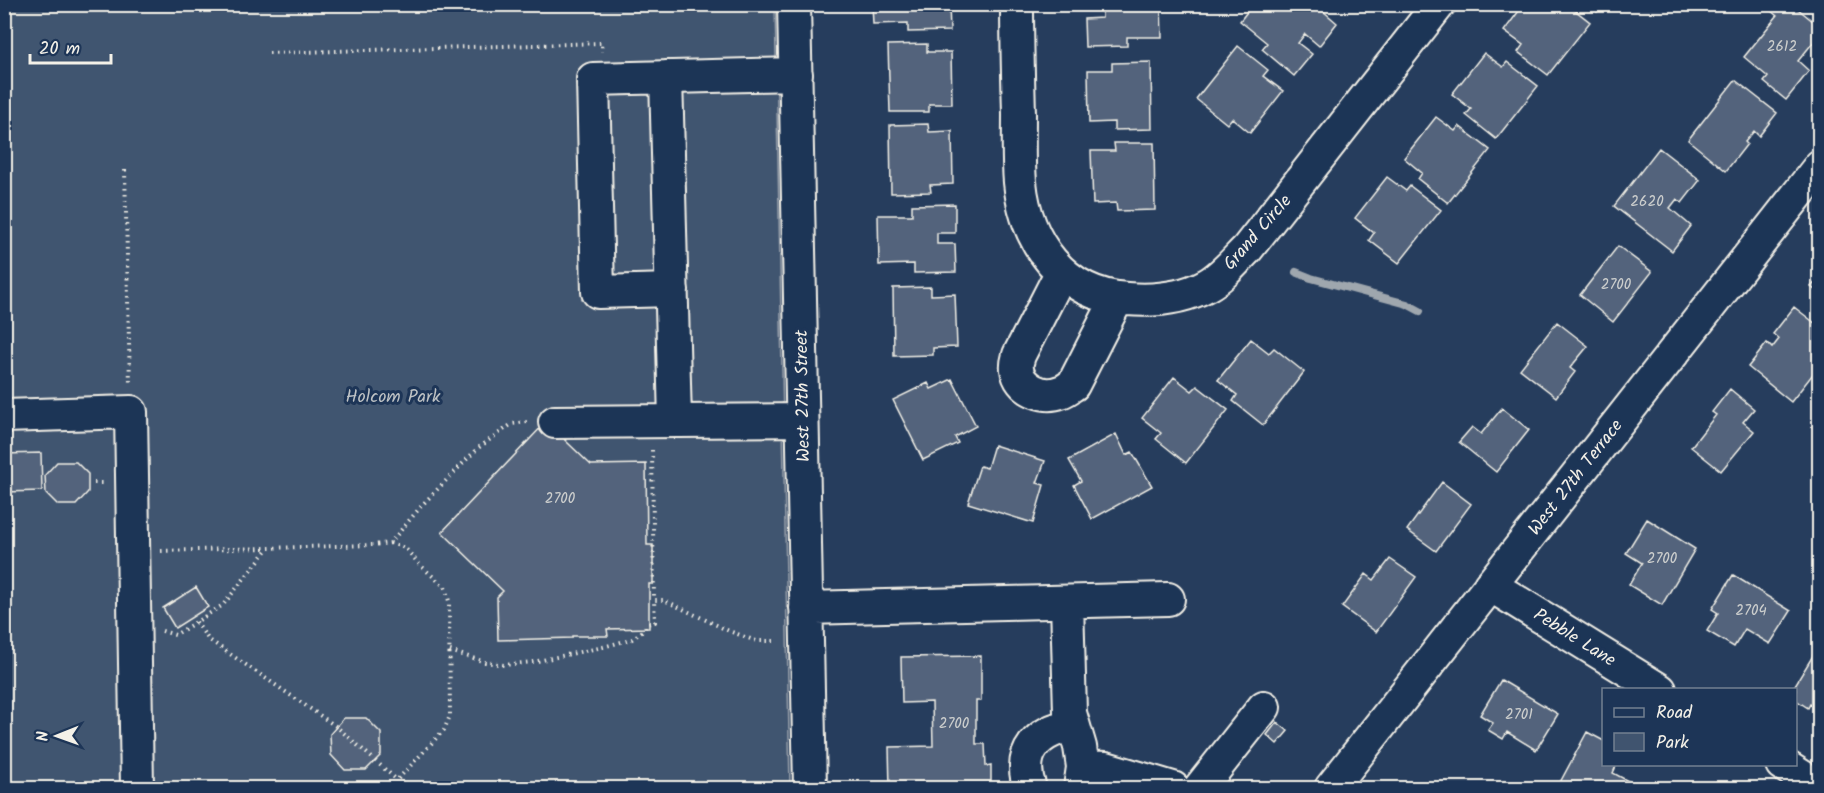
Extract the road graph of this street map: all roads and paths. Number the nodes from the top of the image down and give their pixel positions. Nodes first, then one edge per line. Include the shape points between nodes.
1 (794, 4) edge
2 (1017, 4) edge
3 (1439, 4) edge
4 (269, 53) dead end
5 (602, 53) dead end
6 (796, 74) junction
7 (666, 77) junction
8 (1820, 166) edge
9 (125, 170) dead end
10 (1061, 273) junction
11 (672, 290) junction
12 (1117, 299) junction
13 (131, 412) junction
14 (4, 416) edge
15 (802, 420) junction
16 (675, 421) junction
17 (555, 422) joint
18 (652, 444) dead end
19 (390, 543) junction
20 (268, 549) junction
21 (133, 552) junction
22 (1490, 585) junction
23 (1167, 599) dead end
24 (654, 600) junction
25 (1067, 602) junction
26 (806, 609) junction
27 (135, 622) junction
28 (196, 622) junction
29 (777, 641) dead end
30 (450, 651) junction
31 (1657, 688) edge
32 (1264, 707) dead end
33 (1073, 725) junction
34 (1784, 766) edge
35 (1082, 778) edge
36 (397, 780) junction
37 (1820, 788) edge
38 (137, 789) edge
39 (396, 789) edge
40 (810, 789) edge
41 (1030, 789) edge
42 (1173, 789) edge
43 (1200, 789) edge
44 (1331, 789) edge

1 - 6 street, West 27th Street
2 - 10 street, Grand Circle via 1020,183 1028,221 1044,253
3 - 12 street, Grand Circle via 1227,270 1207,285 1179,296 1150,301
4 - 5 path via 602,43
6 - 7 street
6 - 15 street, West 27th Street
7 - 11 street
7 - 11 street via 593,79 598,292
8 - 22 street, West 27th Terrace
9 - 13 path
10 - 12 street, Grand Circle via 1087,289
10 - 12 street via 1019,354 1021,382 1033,391 1059,393 1073,385
11 - 16 street
13 - 14 street
13 - 21 street
15 - 16 street
15 - 26 street, West 27th Street
16 - 17 street
17 - 19 path via 512,424 478,448
18 - 24 path
19 - 20 path
19 - 30 path via 405,548 445,587
20 - 21 path
20 - 28 path via 224,605
21 - 27 street
22 - 31 street, Pebble Lane
22 - 44 street, West 27th Terrace
23 - 25 street
24 - 29 path via 664,600 756,641
24 - 30 path via 655,622 647,624 632,639 603,647 504,665
25 - 26 street
25 - 33 street
26 - 40 street, West 27th Street
27 - 28 path via 175,635
27 - 38 street
28 - 36 path via 208,639 337,726
30 - 36 path via 450,716 444,730
32 - 43 street
33 - 35 street via 1080,747
33 - 41 street via 1037,739 1026,766
34 - 37 street
35 - 42 street via 1106,768
36 - 39 path

